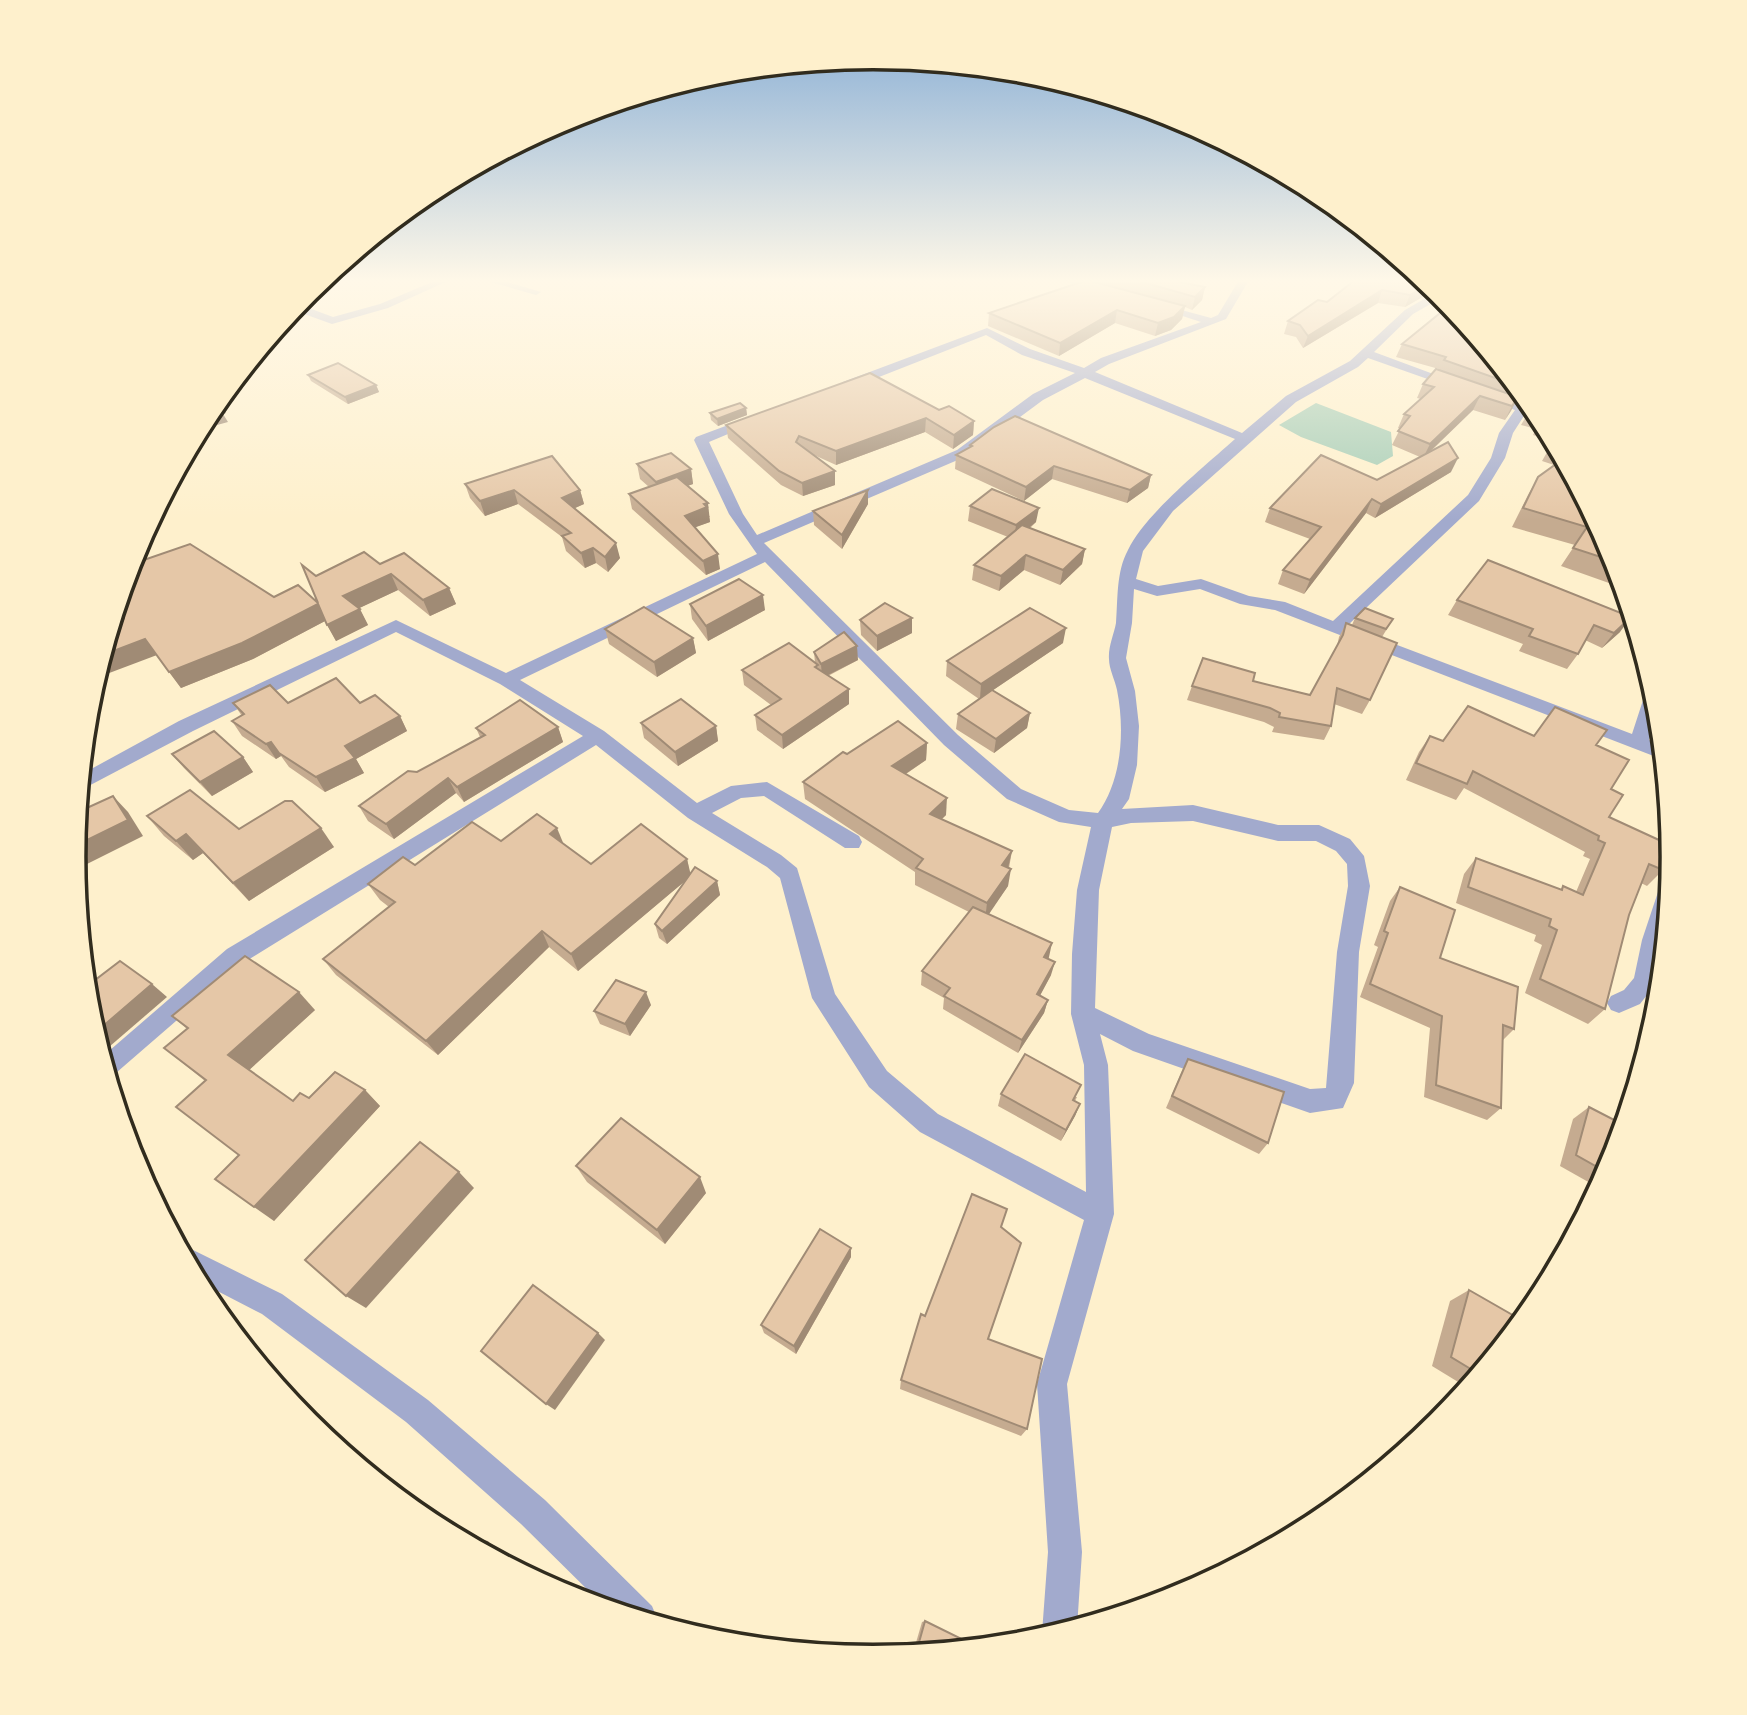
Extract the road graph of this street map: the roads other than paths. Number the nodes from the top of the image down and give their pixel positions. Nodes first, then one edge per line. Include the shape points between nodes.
1 (912, 360) edge
2 (1049, 360) edge
3 (1108, 360) edge
4 (1358, 360) edge
5 (1386, 360) edge
6 (1085, 373) junction
7 (831, 391) edge
8 (1518, 406) edge
9 (1521, 411) edge
10 (766, 415) edge
11 (1244, 438) junction
12 (754, 542) junction
13 (767, 555) junction
14 (1129, 582) junction
15 (1336, 627) junction
16 (506, 680) junction
17 (1648, 715) edge
18 (597, 736) junction
19 (1639, 743) junction
20 (1653, 749) edge
21 (91, 778) edge
22 (695, 813) junction
23 (1103, 821) junction
24 (852, 842) dead end
25 (1657, 927) edge
26 (1619, 1003) dead end
27 (1083, 1014) junction
28 (113, 1062) edge
29 (1100, 1214) junction
30 (203, 1269) edge
31 (627, 1605) edge
32 (1060, 1622) edge

1 - 7 street
2 - 6 street
3 - 6 street
4 - 11 street via 1291,399
5 - 8 street
6 - 11 street
6 - 12 street via 1038,397 962,453
9 - 15 street via 1474,498
10 - 12 street via 701,440
11 - 14 street via 1154,523 1135,550
12 - 13 street
13 - 16 street
13 - 23 street via 999,784 1066,817
14 - 15 street via 1157,591 1201,584
14 - 23 street via 1117,658 1130,726 1127,765 1119,799
15 - 19 street
16 - 18 street
16 - 21 street via 396,625 186,726
17 - 19 street
18 - 22 street
18 - 28 street via 235,956
19 - 20 street
22 - 24 street via 738,791 767,789
22 - 29 street via 789,874 824,999 878,1079 929,1123
23 - 27 street via 1088,890
23 - 27 street via 1193,813 1278,833 1319,833 1343,845 1357,862 1359,886 1348,952 1341,1083 1334,1100 1310,1101 1142,1043
25 - 26 street via 1645,982 1632,997
27 - 29 street via 1096,1065
29 - 32 street via 1052,1384 1065,1552
30 - 31 street via 272,1304 417,1411 533,1512

